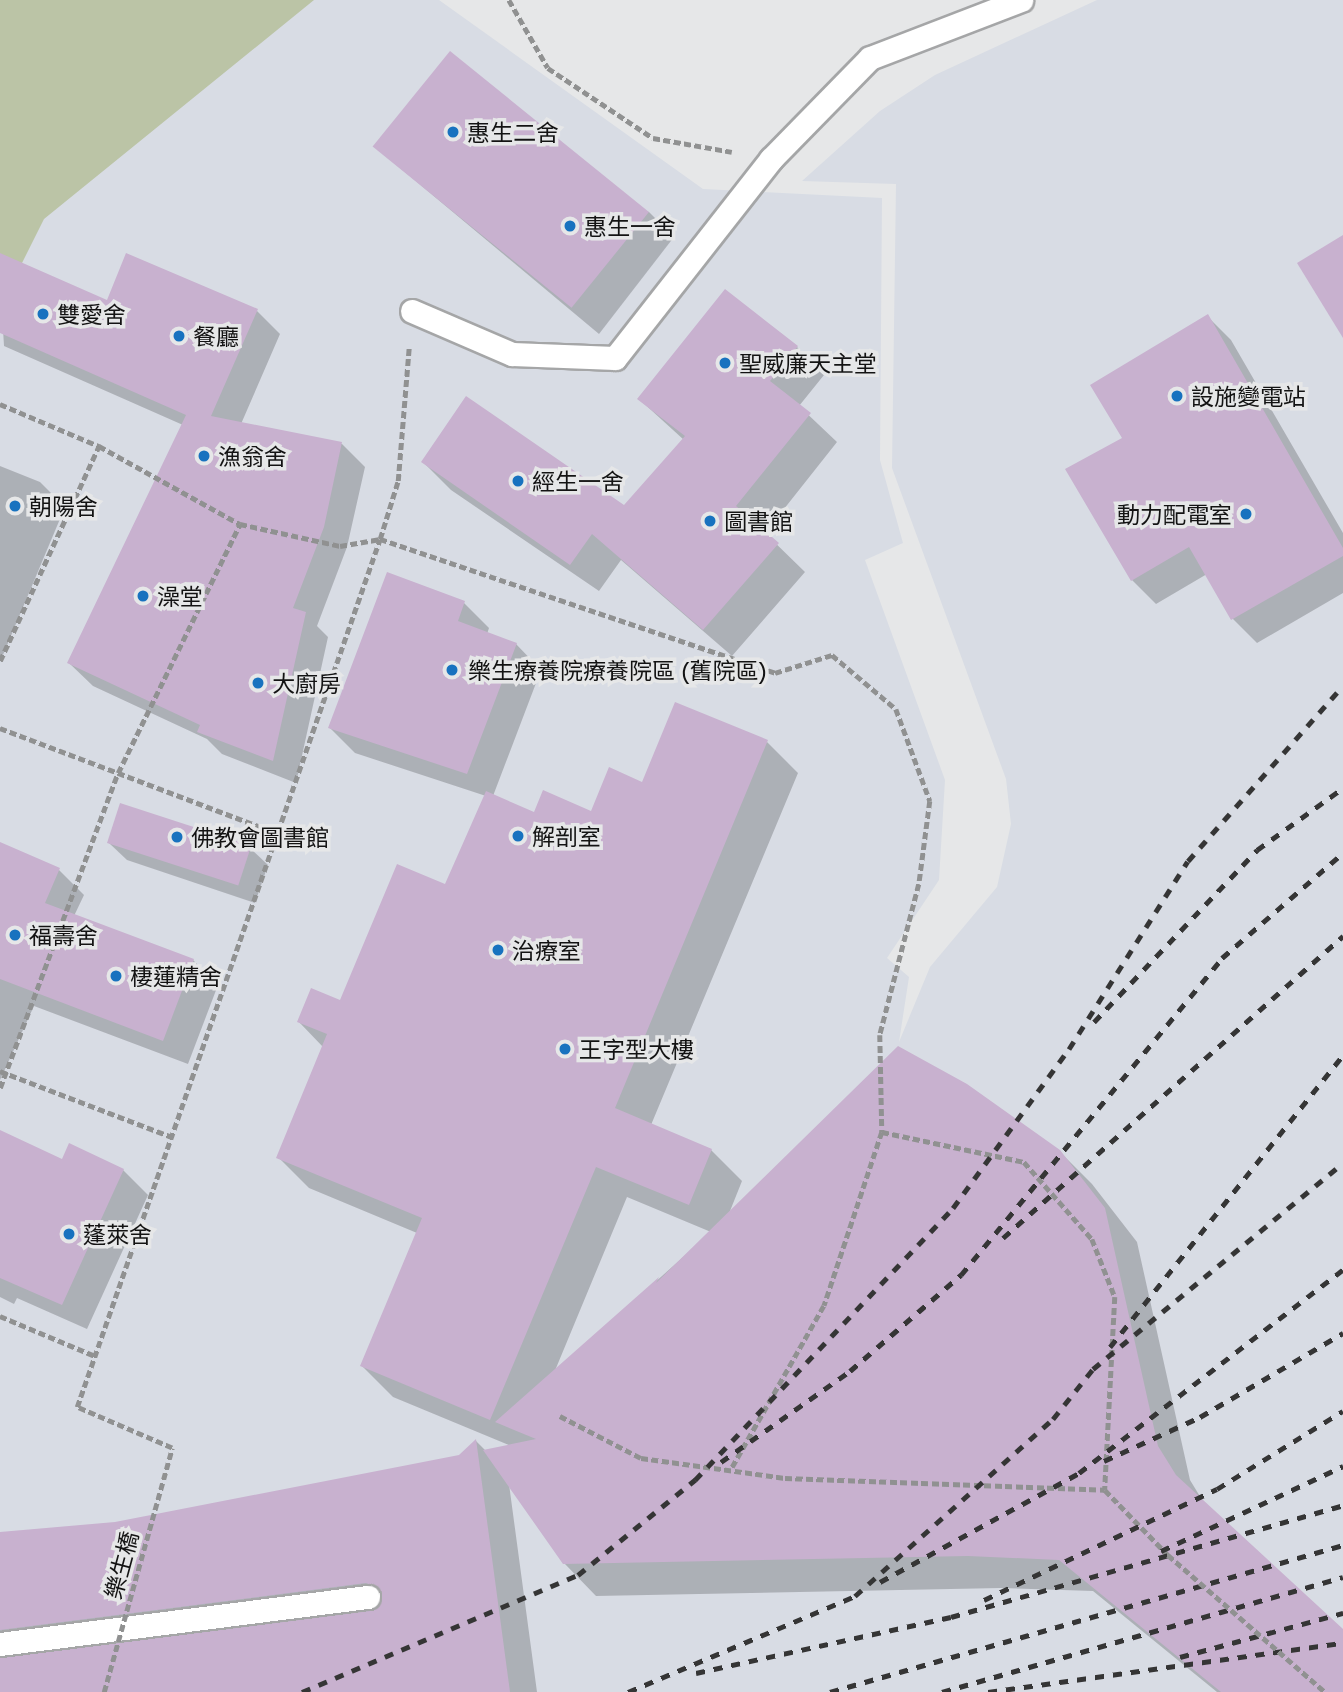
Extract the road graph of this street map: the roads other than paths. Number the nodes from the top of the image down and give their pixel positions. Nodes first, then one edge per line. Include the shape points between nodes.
1 (1021, 0) edge
2 (412, 311) road end
3 (368, 1597) dead end
4 (0, 1644) edge

1 - 2 lane via 870,58 771,159 615,358 512,354
3 - 4 lane

